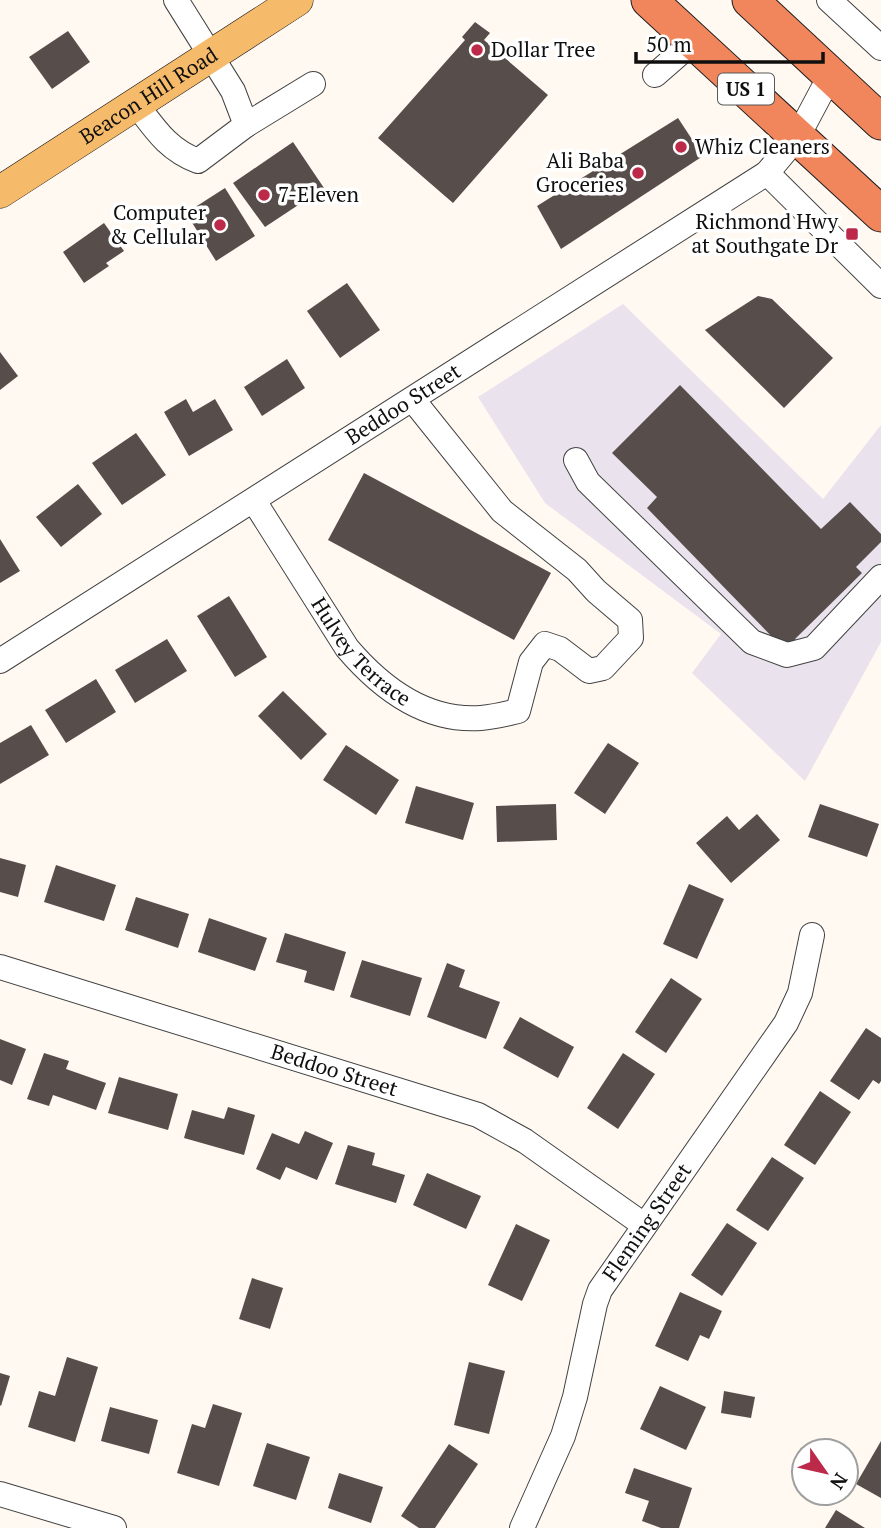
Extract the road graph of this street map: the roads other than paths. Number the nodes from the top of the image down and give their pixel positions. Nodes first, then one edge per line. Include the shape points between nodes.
1 (176, 0) edge
2 (297, 0) edge
3 (649, 0) edge
4 (750, 0) edge
5 (829, 0) edge
6 (694, 41) junction
7 (881, 48) edge
8 (212, 55) junction
9 (831, 74) junction
10 (655, 75) dead end
11 (313, 84) dead end
12 (136, 104) junction
13 (881, 122) edge
14 (246, 125) junction
15 (798, 136) junction
16 (767, 173) junction
17 (0, 192) edge
18 (881, 214) edge
19 (881, 286) edge
20 (413, 400) junction
21 (576, 460) dead end
22 (254, 501) junction
23 (881, 577) edge
24 (0, 661) edge
25 (812, 935) dead end
26 (0, 967) edge
27 (644, 1225) junction
28 (0, 1494) edge
29 (114, 1528) edge
30 (523, 1528) edge

1 - 8 street
2 - 8 main road, Beacon Hill Road
3 - 6 highway, US 1
4 - 9 highway
5 - 7 street
6 - 10 street
6 - 15 highway, US 1
8 - 12 main road, Beacon Hill Road
8 - 14 street
9 - 13 highway
9 - 15 street, Beddoo Street
11 - 14 street
12 - 14 street via 179,154 198,161
12 - 17 main road, Beacon Hill Road
15 - 16 street, Beddoo Street
15 - 18 highway, US 1
16 - 19 street
16 - 20 street, Beddoo Street
20 - 22 street, Beddoo Street
20 - 22 street, Hulvey Terrace via 502,510 630,620 631,638 603,668 589,671 560,649 545,644 531,662 518,711 481,718 451,718 427,711 386,687 347,648
21 - 23 street via 588,482 752,642 787,655 814,648
22 - 24 street, Beddoo Street
25 - 27 street, Fleming Street via 800,993 786,1023
26 - 27 street, Beddoo Street via 478,1115 525,1141
27 - 30 street, Fleming Street via 600,1290 563,1436
28 - 29 street

